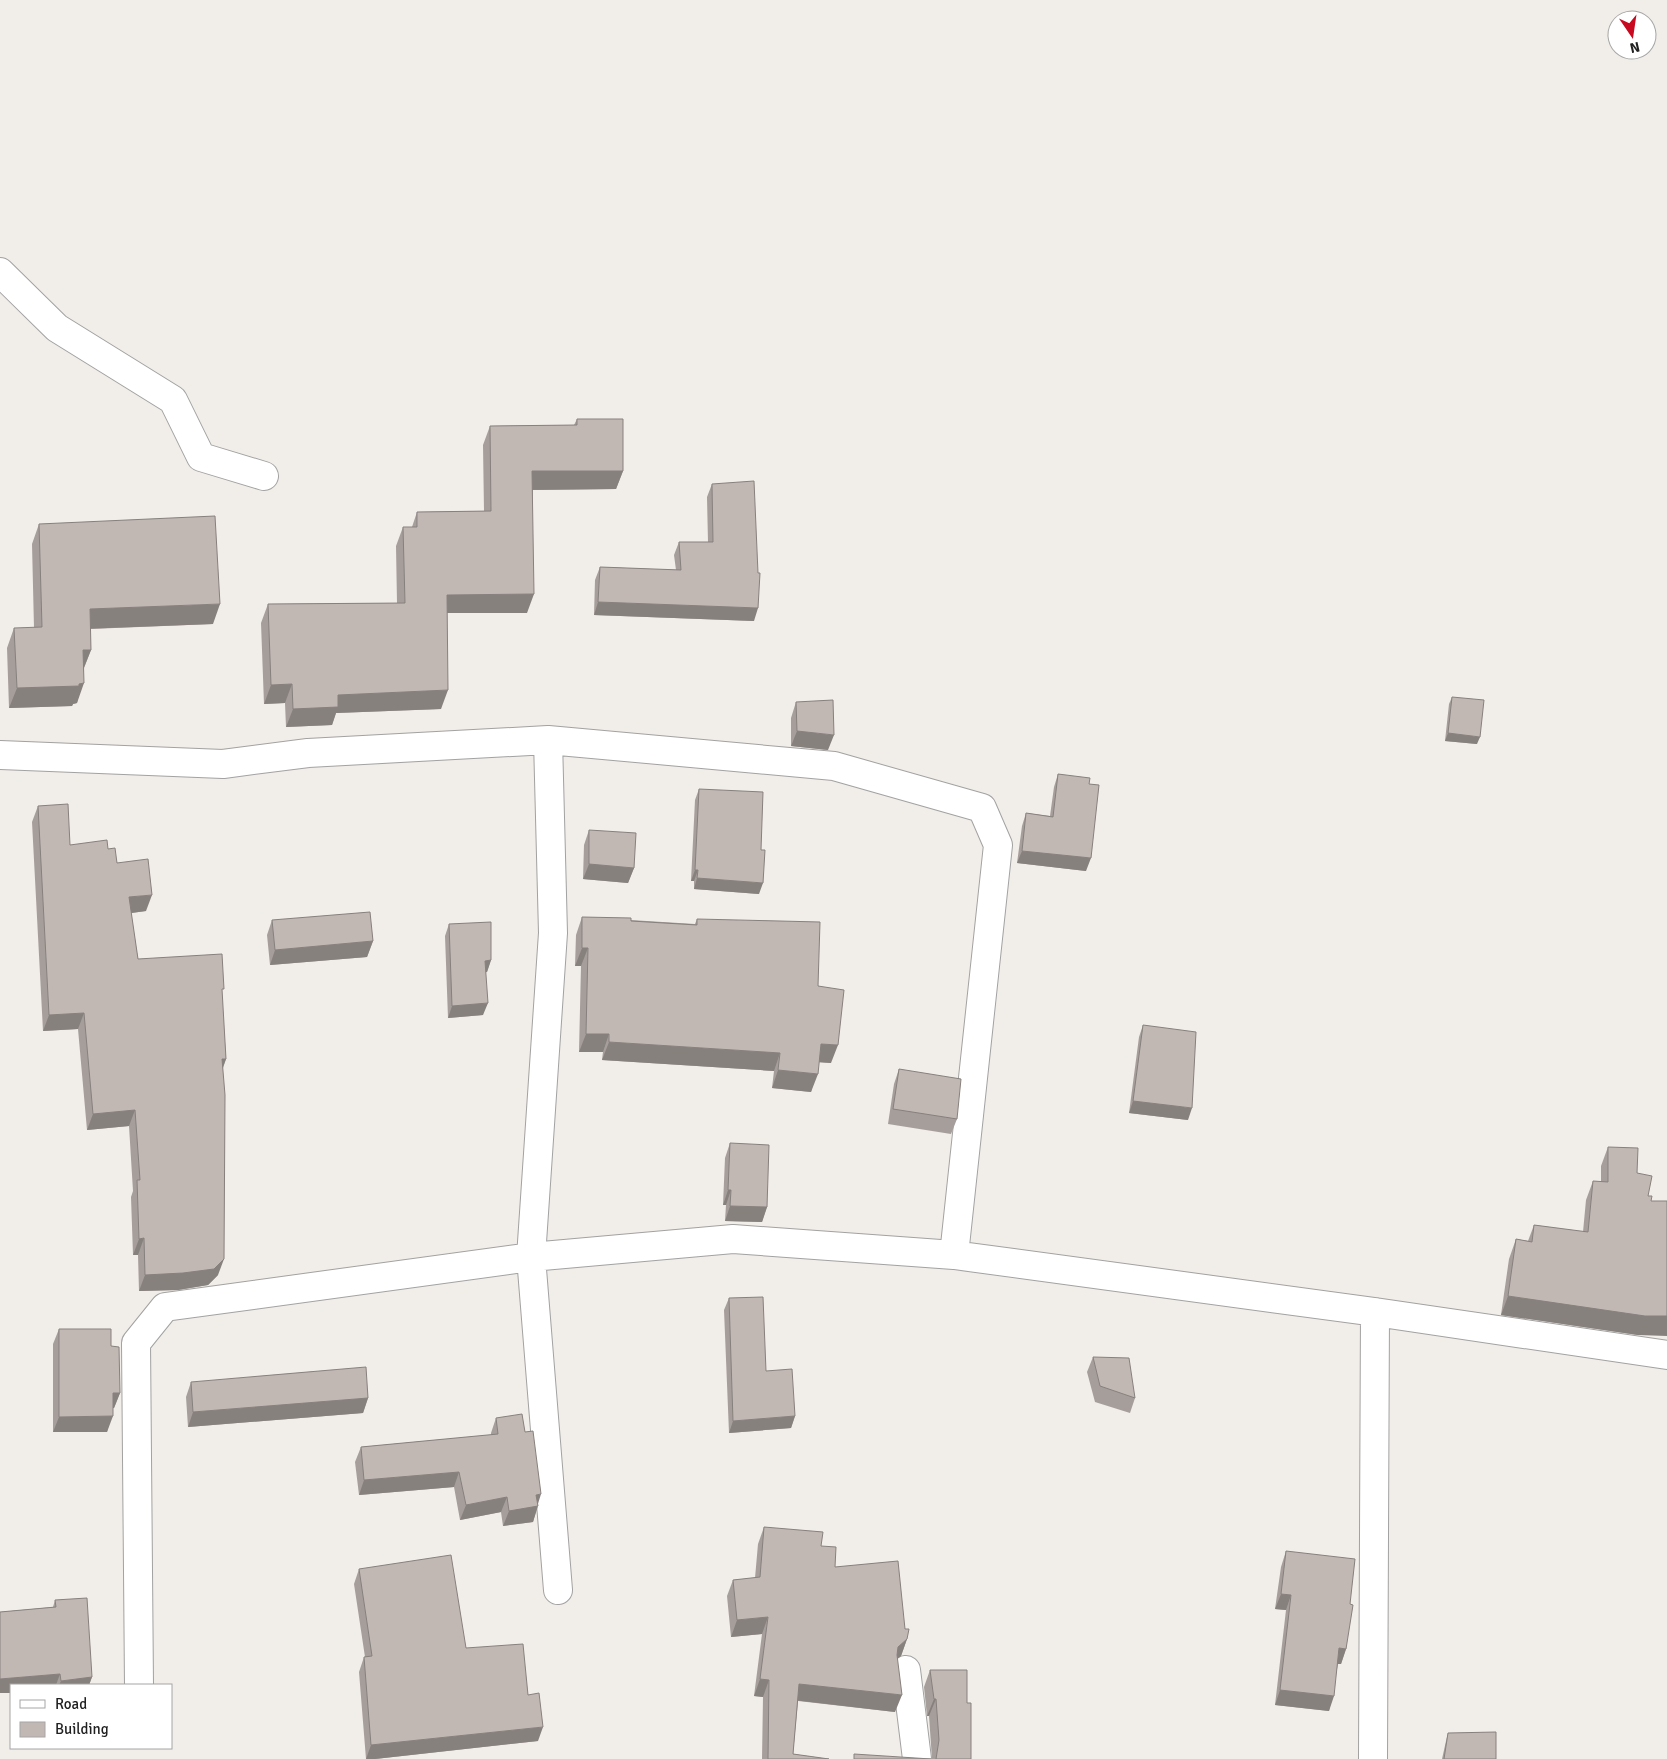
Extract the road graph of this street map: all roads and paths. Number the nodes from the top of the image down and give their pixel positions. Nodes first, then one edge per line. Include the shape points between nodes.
1 (0, 272) edge
2 (264, 476) dead end
3 (548, 740) junction
4 (0, 755) edge
5 (954, 1255) junction
6 (531, 1257) junction
7 (1376, 1312) junction
8 (1667, 1355) edge
9 (558, 1590) dead end
10 (906, 1670) dead end
11 (139, 1684) edge
12 (917, 1759) edge
13 (1373, 1759) edge

1 - 2 street via 56,328 173,400 201,457
3 - 4 street via 308,753 223,764
3 - 5 street via 834,766 982,808 998,845
3 - 6 street via 553,933
5 - 6 street via 733,1238
5 - 7 street
6 - 9 street
6 - 11 street via 165,1307 136,1343
7 - 8 street
7 - 13 street
10 - 12 street

